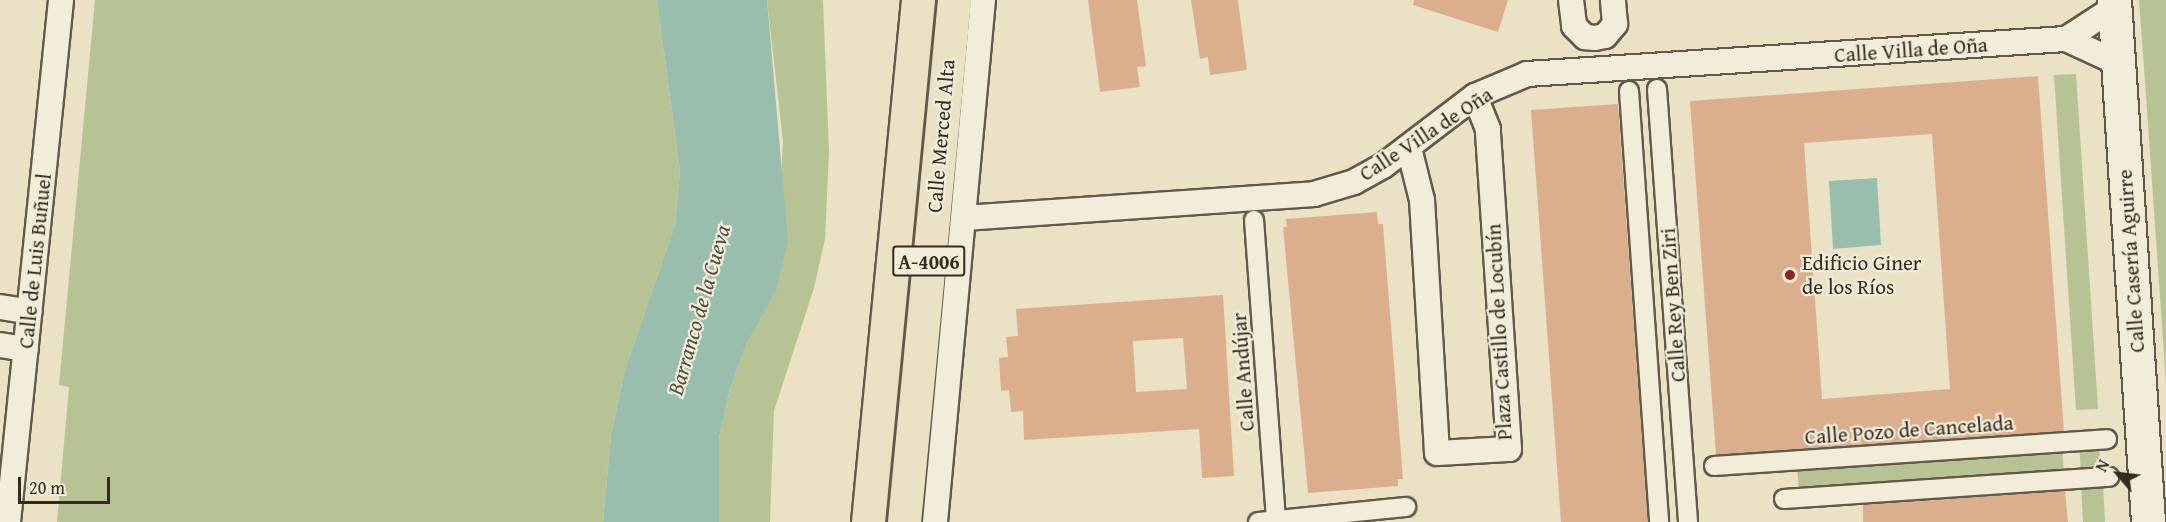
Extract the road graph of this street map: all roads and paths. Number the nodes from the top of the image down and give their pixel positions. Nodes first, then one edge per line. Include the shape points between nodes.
1 (61, 0) edge
2 (918, 0) edge
3 (954, 0) edge
4 (983, 0) edge
5 (1571, 0) edge
6 (1613, 0) edge
7 (2114, 4) edge
8 (1595, 38) junction
9 (2066, 39) junction
10 (2118, 63) junction
11 (1597, 70) junction
12 (1658, 89) dead end
13 (1629, 91) dead end
14 (1475, 96) junction
15 (1409, 148) junction
16 (964, 218) junction
17 (1254, 220) dead end
18 (0, 307) edge
19 (30, 312) junction
20 (0, 345) edge
21 (26, 349) junction
22 (2107, 439) dead end
23 (1714, 466) dead end
24 (2109, 477) dead end
25 (1784, 499) dead end
26 (1406, 507) dead end
27 (1267, 521) edge
28 (8, 522) edge
29 (868, 522) edge
30 (904, 522) edge
31 (935, 522) edge
32 (1659, 522) edge
33 (1688, 522) edge
34 (2148, 522) edge

1 - 19 street, Calle de Luis Buñuel
2 - 29 main road, Calle Merced Alta / A-4006
3 - 30 main road, Calle Merced Alta / A-4006
4 - 16 street, Calle Merced Alta
5 - 8 street via 1574,26 1585,37
6 - 8 street via 1615,24 1605,36
7 - 9 street, Calle Villa de Oña
7 - 10 main road, Calle Casería Aguirre
8 - 11 street
9 - 10 street, Calle Villa de Oña
9 - 11 street, Calle Villa de Oña
10 - 34 main road, Calle Casería Aguirre
11 - 14 street, Calle Villa de Oña via 1527,74
12 - 33 street, Calle Rey Ben Ziri
13 - 32 street, Calle Rey Ben Ziri
14 - 15 street, Calle Villa de Oña
14 - 15 street, Plaza Castillo de Locubín via 1488,129 1509,449 1437,453 1422,200
15 - 16 street, Calle Villa de Oña via 1354,182 1314,194
16 - 31 street, Calle Merced Alta
17 - 27 street, Calle Andújar
18 - 19 street
19 - 21 street, Calle de Luis Buñuel
20 - 21 street
21 - 28 street, Calle de Luis Buñuel
22 - 23 street, Calle Pozo de Cancelada
24 - 25 street
26 - 27 street

